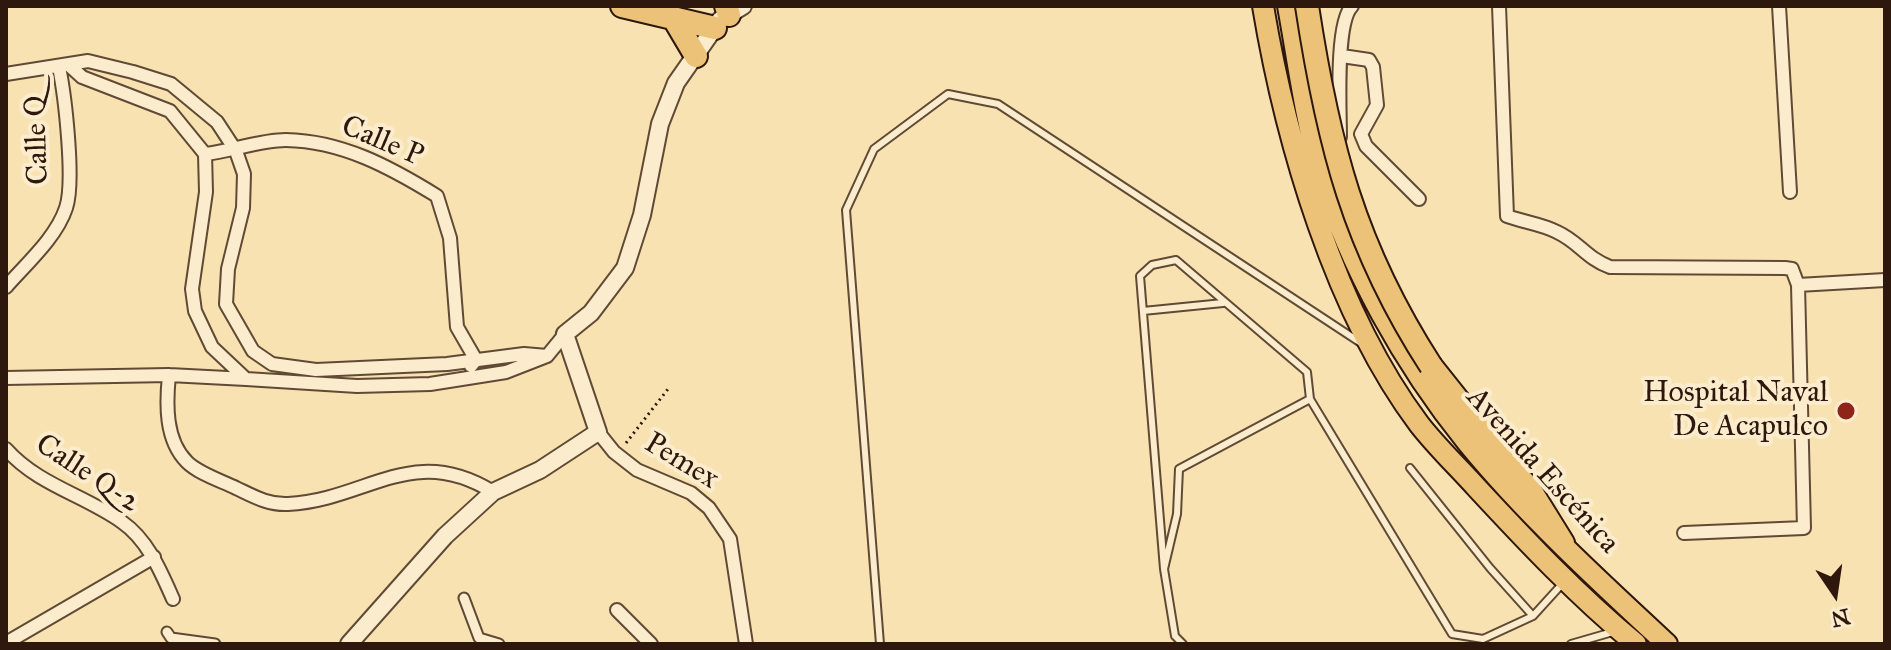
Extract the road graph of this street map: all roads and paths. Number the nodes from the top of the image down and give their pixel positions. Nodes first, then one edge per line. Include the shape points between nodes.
1 (622, 6) edge
2 (1263, 6) edge
3 (1288, 6) edge
4 (1307, 6) edge
5 (1352, 6) edge
6 (1499, 6) edge
7 (1779, 6) edge
8 (724, 13) edge
9 (674, 19) junction
10 (696, 56) junction
11 (1342, 56) junction
12 (65, 67) junction
13 (6, 74) edge
14 (236, 151) junction
15 (205, 154) junction
16 (1790, 192) dead end
17 (1419, 199) dead end
18 (1344, 231) junction
19 (1885, 280) edge
20 (1798, 285) junction
21 (6, 287) edge
22 (1224, 303) junction
23 (1143, 311) junction
24 (565, 334) junction
25 (1375, 351) junction
26 (547, 356) junction
27 (476, 360) junction
28 (169, 375) junction
29 (6, 378) edge
30 (246, 379) junction
31 (460, 380) junction
32 (668, 389) dead end
33 (1310, 399) junction
34 (598, 432) junction
35 (6, 449) edge
36 (614, 452) junction
37 (1410, 468) dead end
38 (493, 492) junction
39 (1684, 533) dead end
40 (1563, 543) junction
41 (154, 557) junction
42 (1164, 569) junction
43 (1565, 580) junction
44 (464, 598) dead end
45 (173, 599) dead end
46 (617, 610) dead end
47 (1533, 616) junction
48 (1620, 630) junction
49 (167, 632) dead end
50 (6, 643) edge
51 (214, 644) edge
52 (349, 644) edge
53 (499, 644) edge
54 (651, 644) edge
55 (746, 644) edge
56 (880, 644) edge
57 (1183, 644) edge
58 (1571, 644) edge
59 (1636, 644) edge
60 (1667, 644) edge

1 - 9 highway
2 - 25 main road via 1273,68 1321,230 1347,301
3 - 18 main road, Avenida Escénica via 1321,172
4 - 40 highway, bridge via 1328,121 1355,221 1380,281 1431,366 1532,493
5 - 11 street
6 - 20 street via 1507,216 1553,230 1572,240 1590,260 1610,267 1785,268 1792,269
7 - 16 street
8 - 9 highway
8 - 10 street
9 - 10 highway
10 - 24 street via 676,83 660,124 642,215 625,268 591,313
11 - 17 street via 1369,60 1373,67 1377,105 1361,134 1366,146
11 - 18 street via 1340,165 1349,211
12 - 13 street
12 - 14 street via 88,61 171,84 217,122
12 - 15 street via 170,111
12 - 21 street, Calle Q via 66,207 55,229
14 - 15 street, Calle P
14 - 27 street, Calle P via 283,140 338,145 437,196 450,238 457,327
14 - 27 street via 244,174 243,208 228,269 226,304 253,351 272,364 316,370
15 - 30 street via 206,192 192,289 195,311 212,347
18 - 40 main road, Avenida Escénica via 1412,364 1468,442
19 - 20 street
20 - 39 street via 1804,528
22 - 23 lane
22 - 23 lane via 1176,260 1152,265 1140,276
22 - 33 lane via 1307,372
23 - 42 lane
24 - 26 street
24 - 34 street, Pemex
25 - 43 main road via 1419,424
25 - 56 lane via 998,104 948,94 874,149 846,210
26 - 27 street
26 - 31 street via 506,372
27 - 31 street
28 - 29 street
28 - 30 street
28 - 38 street via 170,428 187,462 263,501 299,503 424,470 458,475
30 - 31 street via 357,386
32 - 36 path via 633,438
33 - 42 lane via 1179,469 1177,514
33 - 47 lane via 1452,634 1483,639
34 - 36 street, Pemex
34 - 38 street via 540,470
35 - 41 street, Calle Q-2 via 24,470 124,522
36 - 55 street, Pemex via 637,470 691,493 722,525 730,539
37 - 47 lane
38 - 52 street via 445,536
40 - 60 main road, Avenida Escénica
41 - 45 street, Calle Q-2
41 - 50 street
42 - 57 lane via 1175,636
43 - 47 lane
43 - 48 main road
44 - 53 street via 479,638
46 - 54 street
48 - 58 lane
48 - 59 main road
49 - 51 street via 171,638

